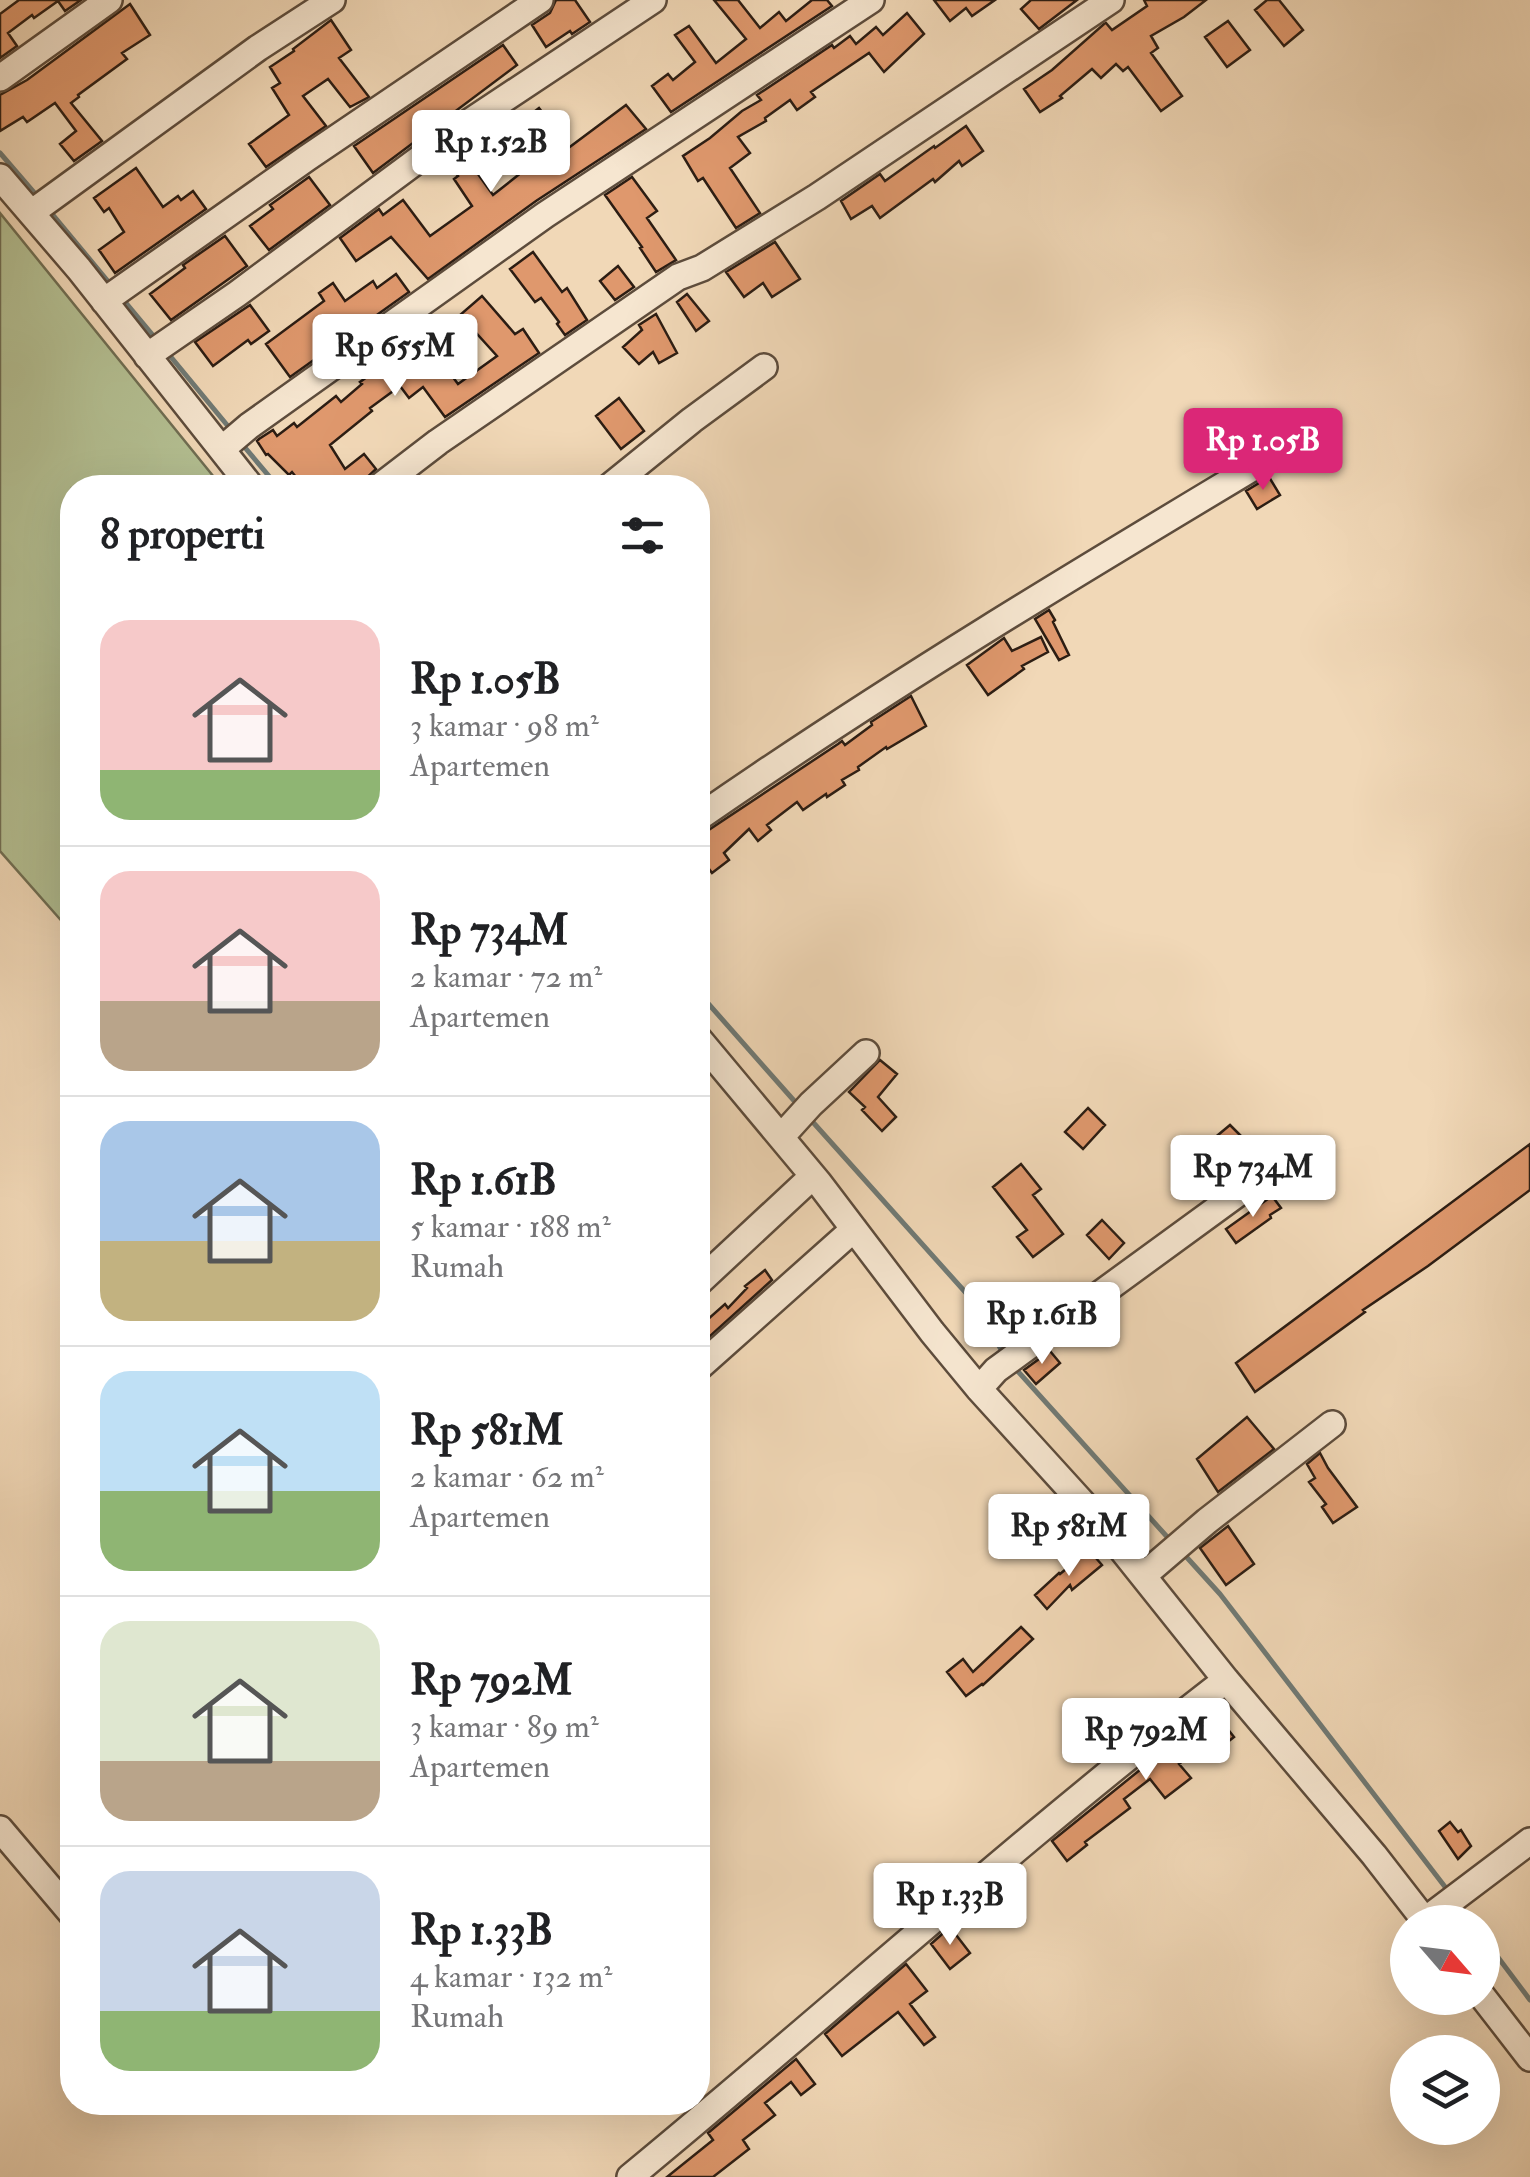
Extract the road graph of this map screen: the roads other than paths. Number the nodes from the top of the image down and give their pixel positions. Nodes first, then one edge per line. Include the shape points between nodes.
1 (109, 0) edge
2 (332, 0) edge
3 (540, 0) edge
4 (653, 0) edge
5 (870, 0) edge
6 (1111, 0) edge
7 (0, 78) edge
8 (1, 179) edge
9 (41, 207) junction
10 (111, 296) junction
11 (158, 348) junction
12 (764, 367) dead end
13 (1294, 444) dead end
14 (225, 447) junction
15 (243, 475) edge
16 (395, 475) edge
17 (624, 475) edge
18 (710, 810) edge
19 (710, 1048) edge
20 (866, 1053) dead end
21 (796, 1120) junction
22 (1266, 1173) dead end
23 (813, 1176) junction
24 (854, 1229) junction
25 (710, 1271) edge
26 (710, 1357) edge
27 (997, 1372) junction
28 (1332, 1424) dead end
29 (1152, 1567) junction
30 (1226, 1680) junction
31 (0, 1829) edge
32 (1530, 1841) edge
33 (60, 1900) edge
34 (1433, 1905) edge
35 (1446, 1905) edge
36 (1497, 2015) edge
37 (1530, 2058) edge
38 (710, 2111) edge
39 (705, 2115) edge
40 (630, 2177) edge

1 - 7 street
2 - 9 street
3 - 10 street
4 - 11 street via 464,125
5 - 14 street via 545,215
6 - 16 street via 818,197 678,277
8 - 9 street
9 - 10 street
10 - 11 street
11 - 14 street
12 - 17 street
13 - 18 street via 1041,594
14 - 15 street
19 - 21 street
20 - 21 street
21 - 23 street
22 - 27 street
23 - 24 street
23 - 25 street
24 - 26 street
24 - 27 street
27 - 29 street via 1100,1521
28 - 29 street
29 - 30 street
30 - 34 street via 1374,1855
30 - 38 street via 1126,1756
31 - 33 street
32 - 35 street
36 - 37 street
39 - 40 street

